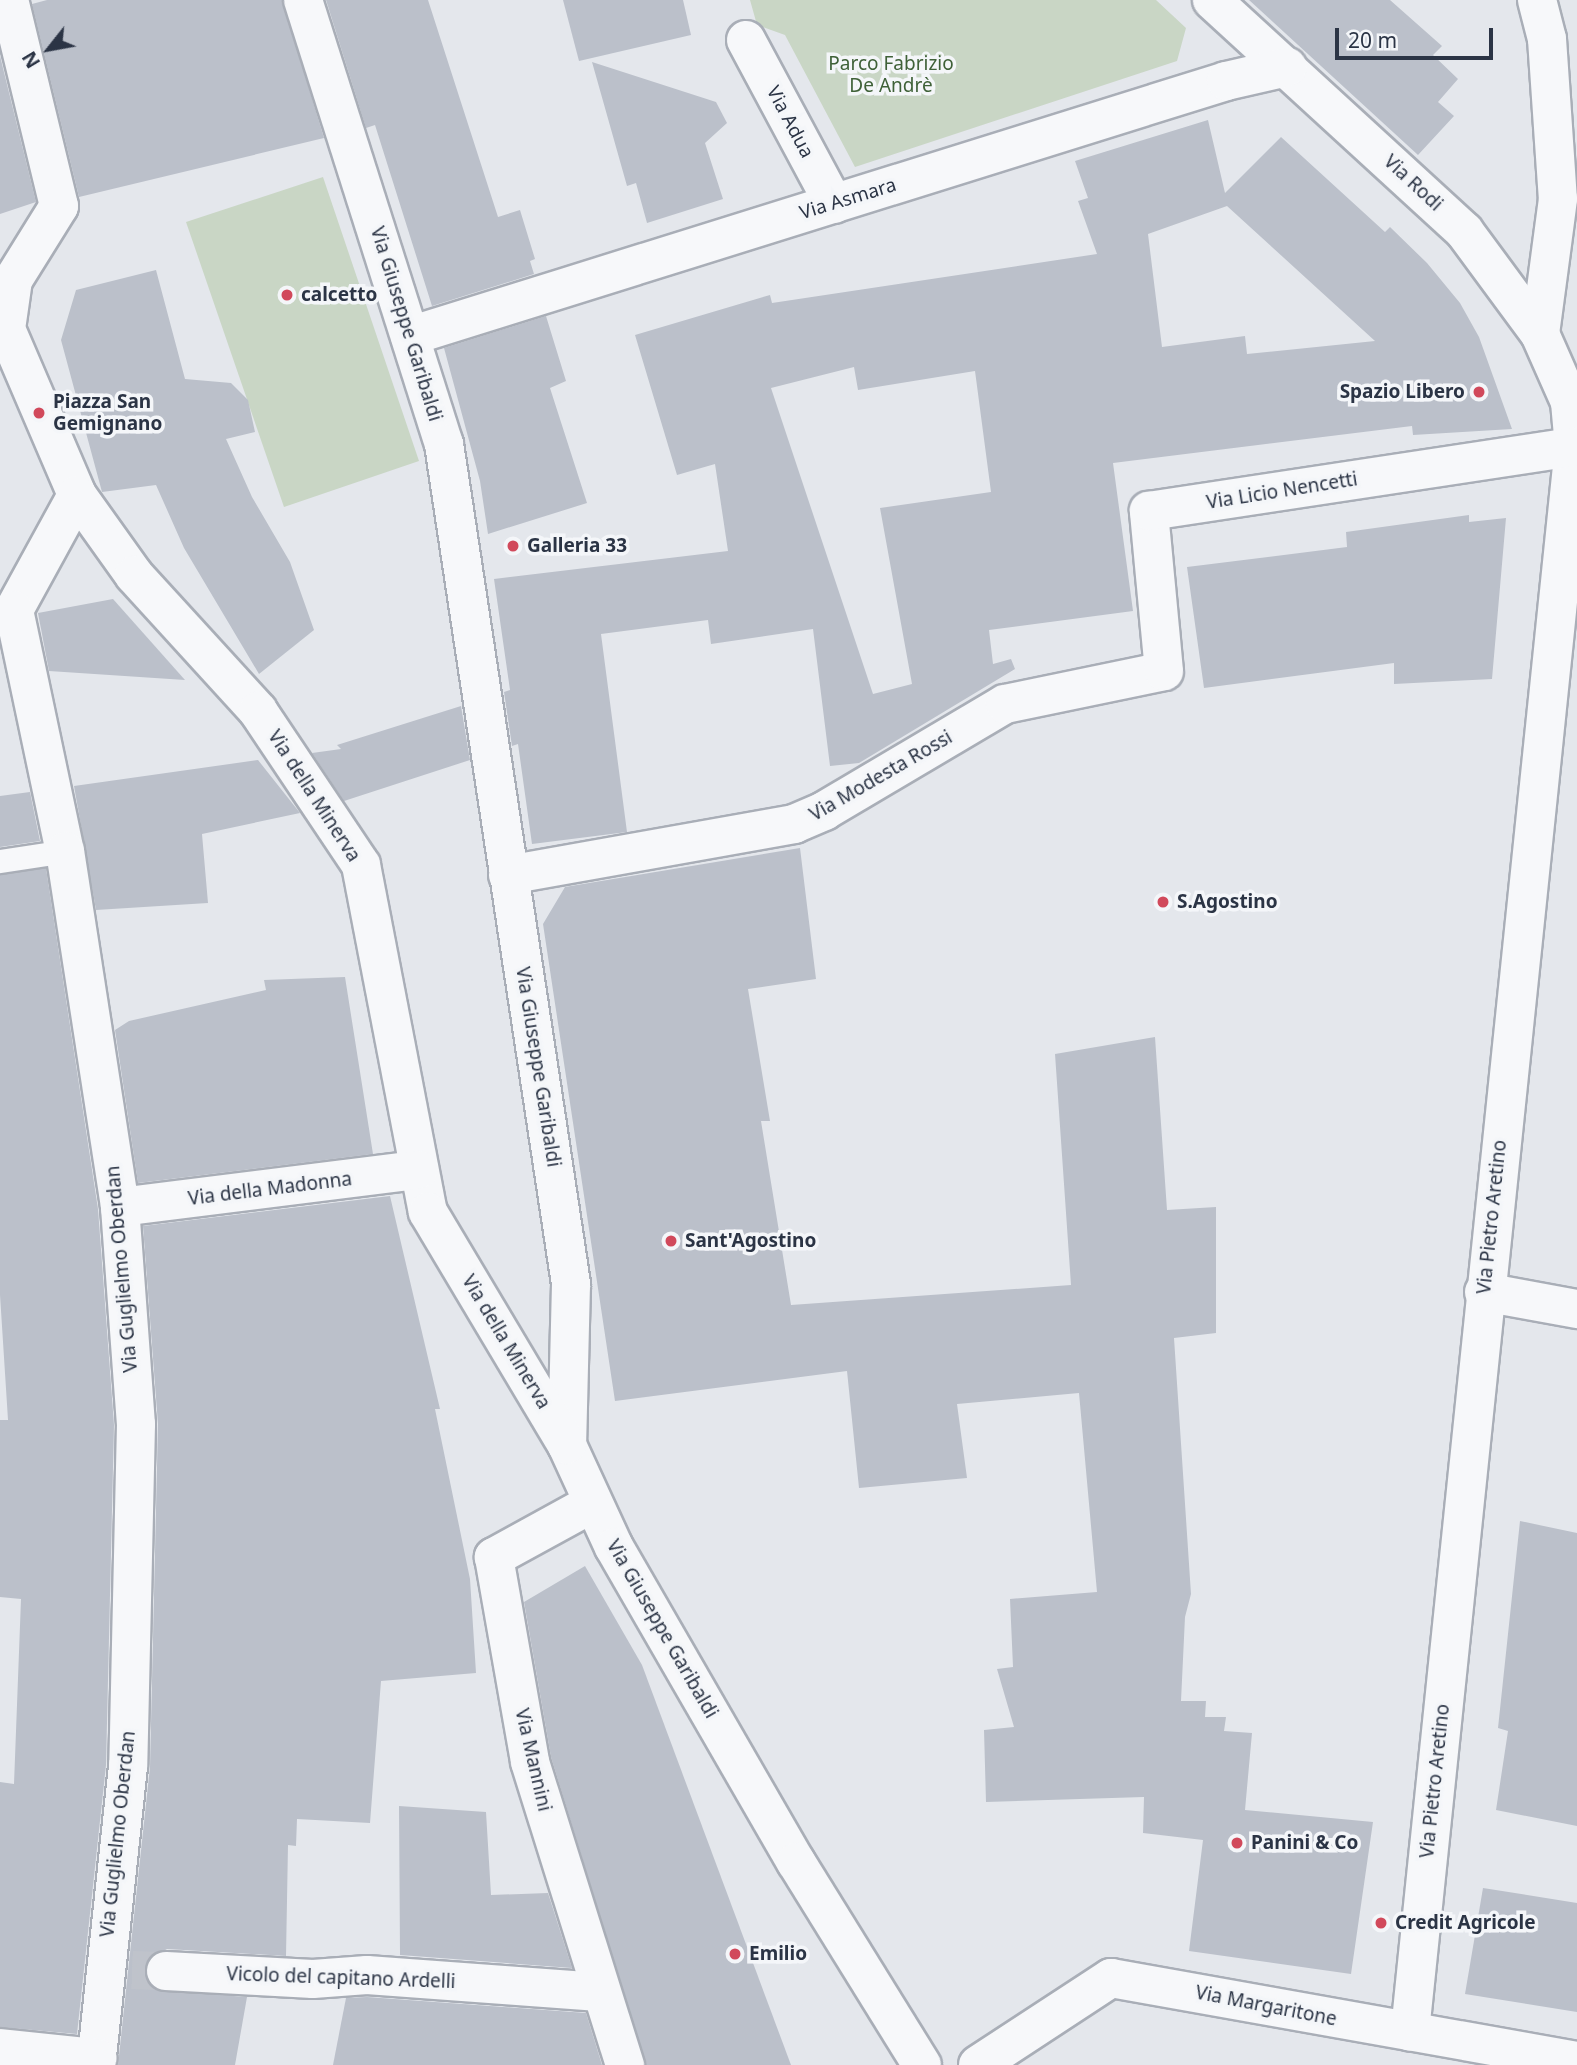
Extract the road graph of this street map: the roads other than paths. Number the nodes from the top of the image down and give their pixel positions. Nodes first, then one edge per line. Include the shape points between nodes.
1 (9, 0) edge
2 (303, 0) edge
3 (1212, 0) edge
4 (1537, 0) edge
5 (746, 40) dead end
6 (1287, 67) junction
7 (834, 204) junction
8 (4, 319) edge
9 (1540, 334) junction
10 (410, 336) junction
11 (1573, 399) edge
12 (1574, 447) junction
13 (77, 495) junction
14 (7, 611) edge
15 (1164, 671) joint
16 (65, 851) junction
17 (0, 861) edge
18 (508, 875) junction
19 (419, 1171) junction
20 (120, 1207) junction
21 (1484, 1292) junction
22 (1577, 1309) edge
23 (567, 1445) junction
24 (591, 1504) junction
25 (134, 1970) junction
26 (599, 1992) junction
27 (1410, 2032) junction
28 (0, 2048) edge
29 (97, 2061) edge
30 (1577, 2062) edge
31 (625, 2065) edge
32 (922, 2065) edge
33 (978, 2065) edge

1 - 8 street via 59,206 13,280
2 - 10 street, Via Giuseppe Garibaldi
3 - 6 street, Via Rodi
4 - 9 street via 1547,39 1558,198
5 - 7 street, Via Adua
6 - 7 street, Via Asmara via 1226,81
6 - 9 street, Via Rodi via 1464,231
7 - 10 street, Via Asmara
8 - 13 street, Via della Minerva
9 - 11 street, Via Rodi
10 - 18 street, Via Giuseppe Garibaldi via 444,444
11 - 12 street, Via Pietro Aretino
12 - 15 street, Via Licio Nencetti via 1149,511
12 - 21 street, Via Pietro Aretino
13 - 14 street, Via Guglielmo Oberdan
13 - 19 street, Via della Minerva via 134,575 258,711 361,865
14 - 16 street, Via Guglielmo Oberdan
15 - 18 street, Via Modesta Rossi via 1005,704 824,811 794,824
16 - 17 lane
16 - 20 street, Via Guglielmo Oberdan
18 - 23 street, Via Giuseppe Garibaldi via 571,1284
19 - 20 street, Via della Madonna
19 - 23 street, Via della Minerva via 428,1212
20 - 25 street, Via Guglielmo Oberdan via 136,1424 128,1766
21 - 22 street
21 - 27 street, Via Pietro Aretino
23 - 24 street, Via Giuseppe Garibaldi
24 - 26 street, Via Mannini via 494,1557 530,1762
24 - 32 street, Via Giuseppe Garibaldi via 796,1862
25 - 26 street, Vicolo del capitano Ardelli via 313,1979 367,1975
25 - 29 street, Via Guglielmo Oberdan
26 - 31 street, Via Mannini
27 - 30 street, Via Margaritone
27 - 33 street, Via Margaritone via 1111,1978
28 - 29 street

